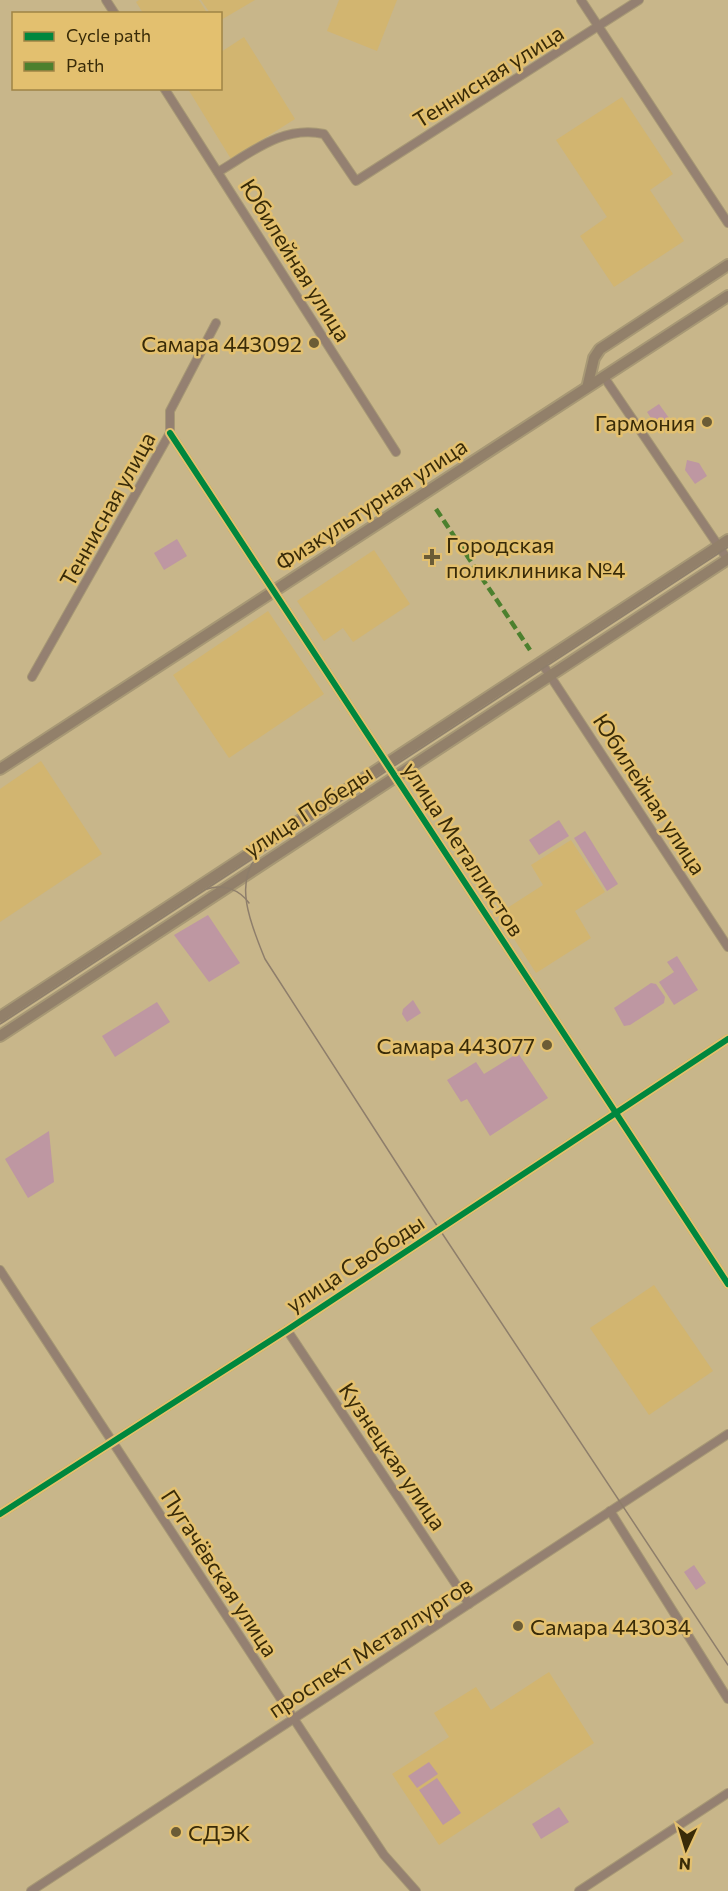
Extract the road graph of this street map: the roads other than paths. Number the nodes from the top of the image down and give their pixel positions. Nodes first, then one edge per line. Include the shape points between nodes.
1 (581, 0) edge
2 (639, 0) edge
3 (599, 27) junction
4 (165, 90) edge
5 (218, 172) junction
6 (728, 223) edge
7 (728, 265) edge
8 (728, 296) edge
9 (216, 323) dead end
10 (594, 363) junction
11 (609, 375) junction
12 (588, 384) junction
13 (170, 434) junction
14 (396, 452) dead end
15 (723, 544) edge
16 (728, 560) edge
17 (273, 591) junction
18 (542, 662) junction
19 (551, 675) junction
20 (32, 677) dead end
21 (387, 765) junction
22 (0, 769) edge
23 (395, 777) junction
24 (728, 947) edge
25 (0, 1017) edge
26 (0, 1036) edge
27 (728, 1039) edge
28 (616, 1113) junction
29 (0, 1270) edge
30 (728, 1284) edge
31 (287, 1330) junction
32 (728, 1434) edge
33 (112, 1440) junction
34 (610, 1511) junction
35 (0, 1514) edge
36 (469, 1604) junction
37 (728, 1699) edge
38 (294, 1719) junction
39 (728, 1793) edge
40 (31, 1891) edge
41 (416, 1891) edge
42 (579, 1891) edge

1 - 3 street
2 - 3 street, Теннисная улица
3 - 5 street, Теннисная улица via 356,181 324,134 313,132 278,137
3 - 6 street
4 - 5 street, Юбилейная улица
5 - 14 street, Юбилейная улица
7 - 10 main road via 600,349
8 - 11 main road, Физкультурная улица
9 - 13 street, Теннисная улица via 170,411
10 - 11 main road
10 - 12 main road
11 - 12 main road, Физкультурная улица
11 - 15 street
12 - 17 main road, Физкультурная улица
13 - 17 street, улица Металлистов
13 - 20 street, Теннисная улица
15 - 16 street
15 - 18 main road, улица Победы
16 - 19 main road, улица Победы
17 - 21 street, улица Металлистов
17 - 22 main road, Физкультурная улица
18 - 19 street, Юбилейная улица
18 - 21 main road, улица Победы
19 - 23 main road, улица Победы
19 - 24 street, Юбилейная улица
21 - 23 street, улица Металлистов
21 - 25 main road, улица Победы
23 - 26 main road, улица Победы
23 - 28 street, улица Металлистов
27 - 28 street, улица Свободы
28 - 30 street, улица Металлистов
28 - 31 street, улица Свободы
29 - 33 street, Пугачёвская улица
31 - 33 street, улица Свободы
31 - 36 street, Кузнецкая улица
32 - 34 street, проспект Металлургов
33 - 35 street, улица Свободы
33 - 38 street, Пугачёвская улица
34 - 36 street, проспект Металлургов
34 - 37 street
36 - 38 street, проспект Металлургов
38 - 40 street, проспект Металлургов
38 - 41 street, Пугачёвская улица via 384,1855
39 - 42 street

